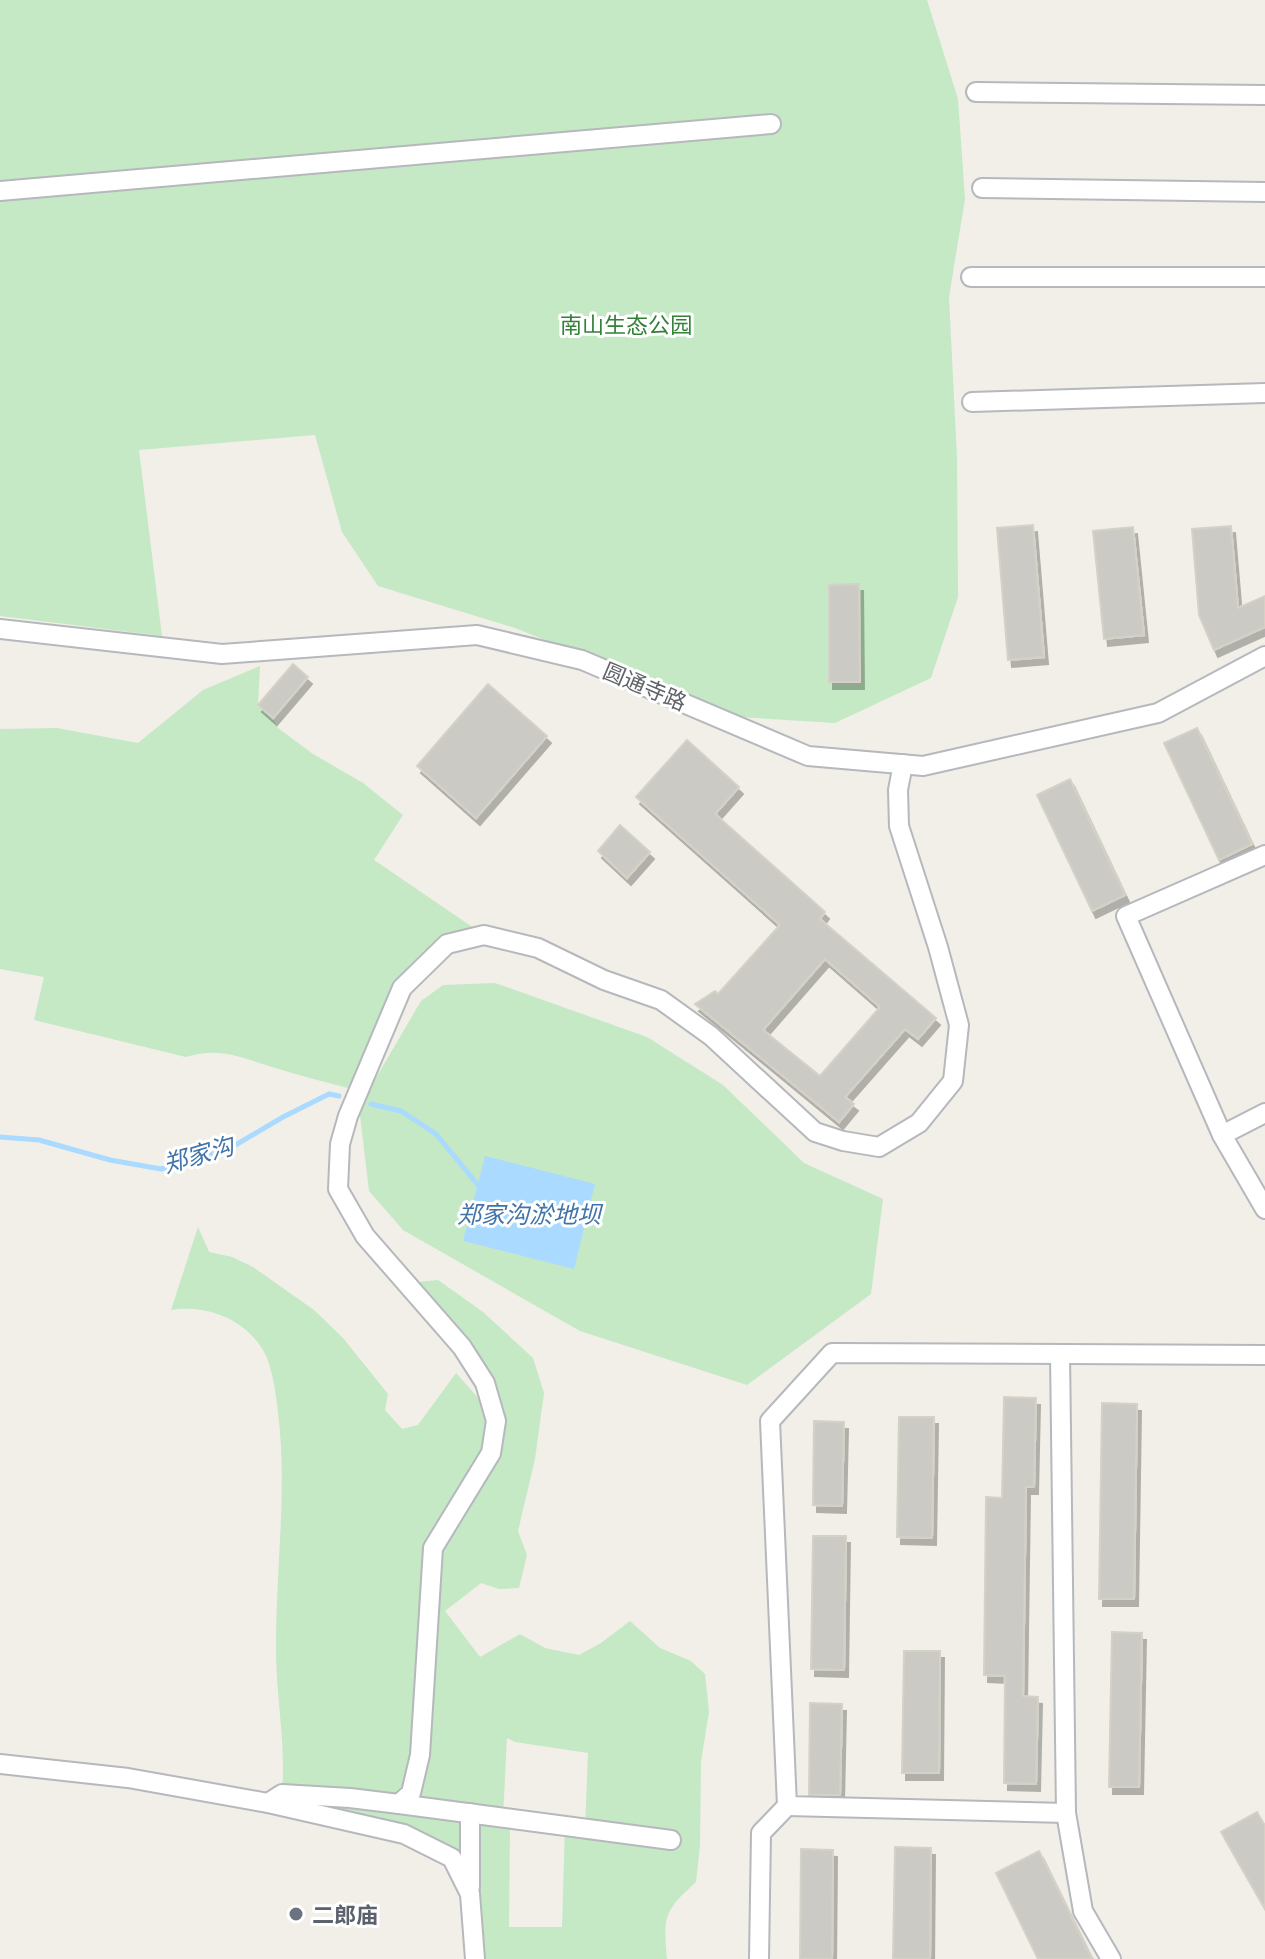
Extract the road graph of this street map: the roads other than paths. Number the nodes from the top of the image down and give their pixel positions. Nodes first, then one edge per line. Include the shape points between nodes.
1 (976, 92) dead end
2 (1265, 95) edge
3 (771, 124) dead end
4 (982, 188) dead end
5 (0, 191) edge
6 (1265, 192) edge
7 (971, 277) dead end
8 (1265, 277) edge
9 (1265, 393) edge
10 (972, 402) dead end
11 (0, 629) edge
12 (1265, 656) edge
13 (903, 764) junction
14 (1265, 855) edge
15 (1265, 1113) edge
16 (1222, 1135) junction
17 (1265, 1209) edge
18 (1060, 1354) junction
19 (1265, 1355) edge
20 (0, 1764) edge
21 (268, 1803) junction
22 (399, 1804) junction
23 (787, 1806) junction
24 (470, 1813) junction
25 (1066, 1813) junction
26 (671, 1840) dead end
27 (470, 1894) junction
28 (475, 1959) edge
29 (759, 1959) edge
30 (1111, 1959) edge

1 - 2 street
3 - 5 street
4 - 6 street
7 - 8 street
9 - 10 street
11 - 13 street, 圆通寺路 via 222,654 477,635 582,660 808,756
12 - 13 street, 圆通寺路 via 1158,713 923,766
13 - 22 street via 899,826 959,1025 953,1081 919,1123 879,1147 815,1132 711,1036 661,1000 538,948 484,935 447,944 402,988 348,1116 340,1144 338,1189 365,1236 462,1347 485,1383 496,1421 491,1453 433,1548 420,1755 411,1793
14 - 16 street via 1126,916
15 - 16 street
16 - 17 street
18 - 19 street
18 - 23 street via 832,1353 770,1421
18 - 25 street
20 - 21 street via 128,1778
21 - 22 street via 282,1794
21 - 27 street via 404,1834 452,1858
22 - 24 street
23 - 25 street
23 - 29 street via 761,1833
24 - 26 street
24 - 27 street
25 - 30 street via 1083,1911
27 - 28 street

